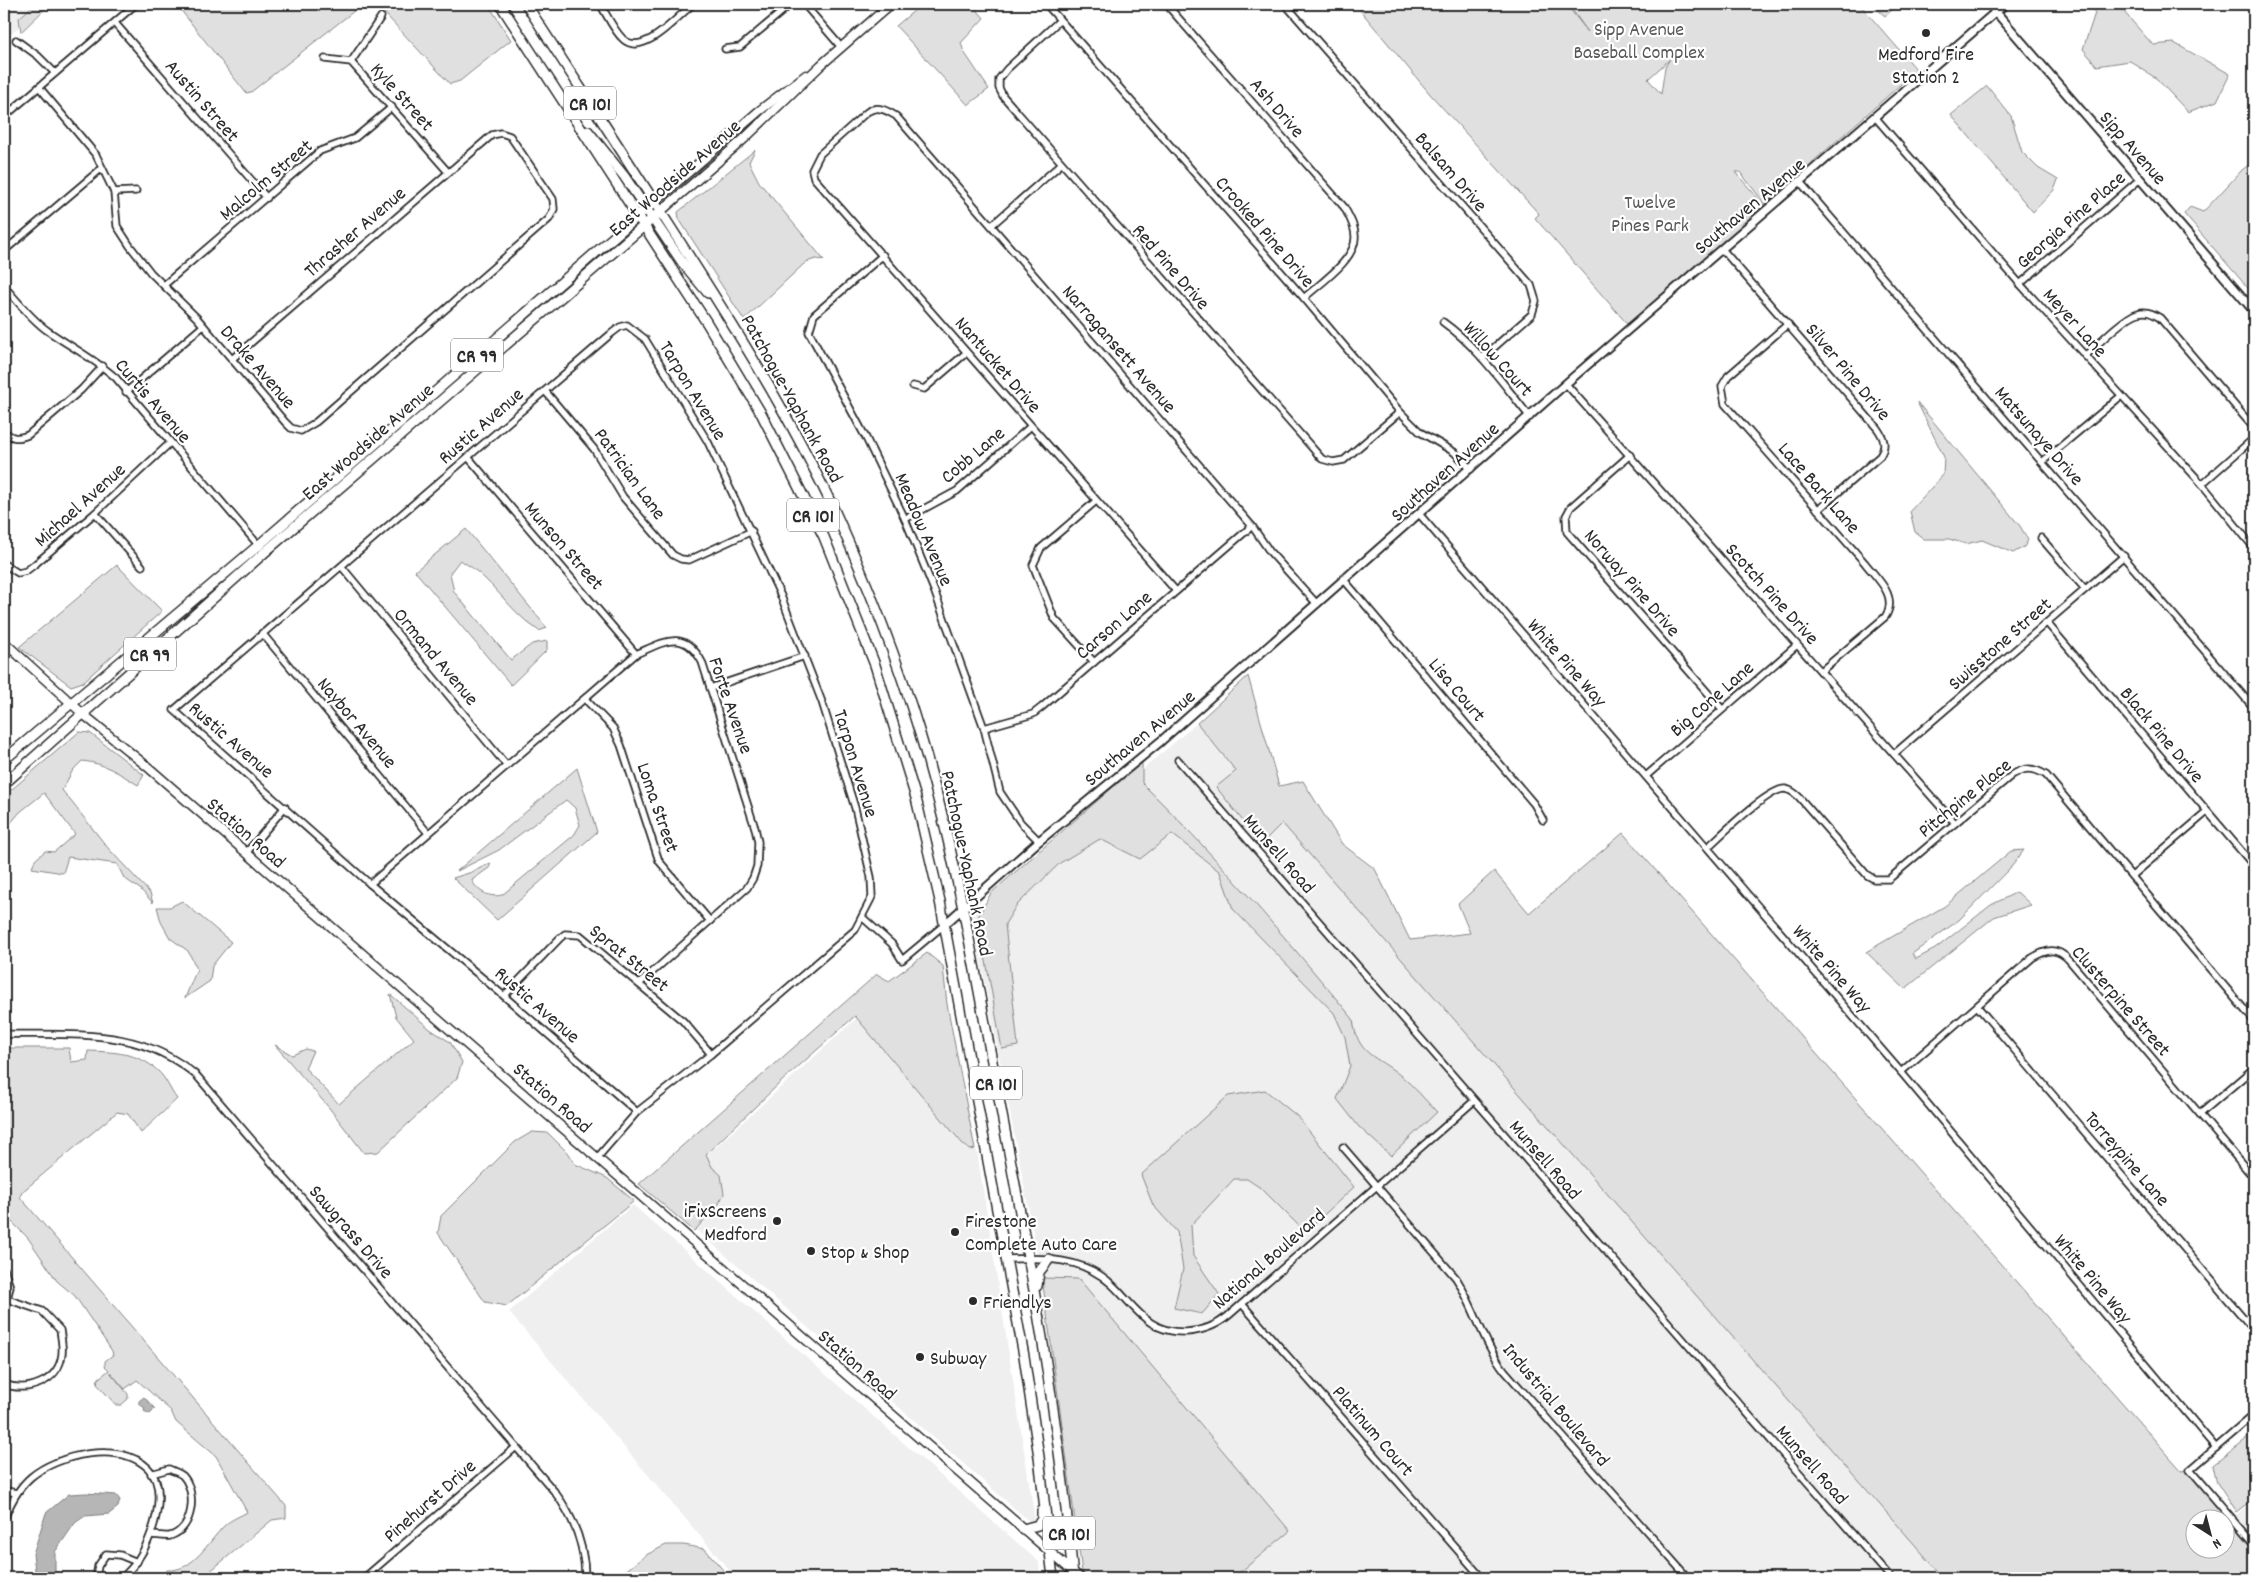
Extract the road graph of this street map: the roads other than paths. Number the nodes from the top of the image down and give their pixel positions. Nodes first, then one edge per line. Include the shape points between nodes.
1 (136, 4) edge
2 (500, 4) edge
3 (526, 4) edge
4 (600, 4) edge
5 (692, 4) edge
6 (791, 4) edge
7 (804, 4) edge
8 (892, 4) edge
9 (1046, 4) edge
10 (1166, 4) edge
11 (1285, 4) edge
12 (1989, 4) edge
13 (2004, 4) edge
14 (1996, 11) junction
15 (381, 17) dead end
16 (1059, 21) junction
17 (116, 23) junction
18 (16, 40) dead end
19 (841, 47) junction
20 (724, 49) dead end
21 (325, 59) dead end
22 (351, 62) junction
23 (821, 65) junction
24 (54, 73) junction
25 (39, 87) junction
26 (392, 107) junction
27 (570, 110) junction
28 (1875, 116) junction
29 (4, 117) edge
30 (501, 133) joint
31 (820, 154) joint
32 (1061, 164) junction
33 (102, 168) junction
34 (448, 172) junction
35 (2140, 179) junction
36 (1801, 183) junction
37 (136, 191) dead end
38 (114, 192) junction
39 (266, 198) junction
40 (654, 202) junction
41 (646, 209) junction
42 (660, 212) junction
43 (638, 216) junction
44 (652, 219) junction
45 (992, 225) junction
46 (644, 226) junction
47 (1722, 249) junction
48 (4, 251) edge
49 (883, 255) junction
50 (2020, 284) junction
51 (164, 285) junction
52 (4, 286) edge
53 (1304, 298) junction
54 (718, 301) junction
55 (2254, 311) edge
56 (1443, 322) dead end
57 (1788, 324) junction
58 (203, 326) junction
59 (612, 333) joint
60 (966, 353) junction
61 (2085, 356) junction
62 (1482, 358) junction
63 (232, 359) junction
64 (103, 366) junction
65 (1566, 384) junction
66 (913, 386) dead end
67 (545, 391) junction
68 (126, 392) junction
69 (2121, 396) junction
70 (1400, 412) junction
71 (1530, 417) junction
72 (1031, 426) junction
73 (2254, 428) edge
74 (4, 431) edge
75 (2254, 438) edge
76 (170, 443) junction
77 (1630, 456) junction
78 (468, 457) junction
79 (2042, 462) junction
80 (1471, 469) junction
81 (2202, 484) junction
82 (1096, 501) junction
83 (1818, 510) junction
84 (95, 513) junction
85 (1420, 515) junction
86 (905, 519) junction
87 (1252, 526) junction
88 (752, 531) junction
89 (2041, 538) dead end
90 (262, 548) junction
91 (2254, 548) edge
92 (2124, 556) junction
93 (4, 564) edge
94 (142, 566) dead end
95 (342, 567) junction
96 (1345, 581) junction
97 (2085, 590) junction
98 (1176, 591) junction
99 (1317, 604) junction
100 (2047, 623) junction
101 (262, 633) junction
102 (4, 642) edge
103 (1797, 645) junction
104 (636, 654) junction
105 (805, 656) junction
106 (1094, 662) junction
107 (1821, 671) junction
108 (710, 688) junction
109 (585, 699) junction
110 (70, 702) junction
111 (2254, 708) edge
112 (1722, 709) junction
113 (83, 714) junction
114 (984, 728) junction
115 (1894, 754) junction
116 (4, 760) edge
117 (1178, 760) dead end
118 (506, 766) junction
119 (1646, 776) junction
120 (4, 784) edge
121 (285, 807) junction
122 (2207, 812) junction
123 (1543, 820) dead end
124 (1955, 822) junction
125 (428, 833) junction
126 (1039, 841) junction
127 (1708, 848) junction
128 (246, 853) junction
129 (2254, 866) edge
130 (2132, 876) junction
131 (370, 884) junction
132 (962, 908) junction
133 (862, 918) junction
134 (710, 921) junction
135 (944, 925) junction
136 (639, 984) junction
137 (504, 996) junction
138 (1977, 1006) junction
139 (2254, 1021) edge
140 (4, 1034) edge
141 (711, 1054) junction
142 (2254, 1068) edge
143 (1901, 1072) junction
144 (1474, 1102) junction
145 (637, 1112) junction
146 (2200, 1114) junction
147 (1343, 1147) dead end
148 (598, 1158) junction
149 (2254, 1178) edge
150 (1377, 1186) junction
151 (1028, 1258) junction
152 (1007, 1259) junction
153 (1049, 1259) junction
154 (4, 1269) edge
155 (7, 1299) junction
156 (1242, 1304) junction
157 (4, 1310) edge
158 (1038, 1313) junction
159 (2254, 1330) edge
160 (4, 1384) edge
161 (2254, 1414) edge
162 (516, 1447) junction
163 (2216, 1448) junction
164 (151, 1474) junction
165 (1042, 1483) junction
166 (4, 1490) edge
167 (16, 1493) junction
168 (4, 1519) edge
169 (1023, 1529) junction
170 (151, 1535) junction
171 (2254, 1544) edge
172 (1050, 1553) junction
173 (137, 1562) junction
174 (1073, 1575) edge
175 (96, 1578) edge
176 (122, 1578) edge
177 (364, 1578) edge
178 (585, 1578) edge
179 (1053, 1578) edge
180 (1080, 1578) edge
181 (1482, 1578) edge
182 (1688, 1578) edge
183 (1891, 1578) edge

1 - 17 street
2 - 27 main road, CR 101
3 - 40 main road, CR 101
4 - 5 street via 623,40 639,45 649,42
6 - 20 street via 740,47
7 - 19 street
8 - 19 main road, East Woodside Avenue / CR 99
9 - 16 street, Crooked Pine Drive
10 - 53 street, Ash Drive via 1344,207 1353,224 1356,238 1350,254
11 - 62 street, Balsam Drive via 1531,285 1536,301 1532,314
12 - 14 street, Sipp Avenue
13 - 14 street, Southaven Avenue
14 - 28 street, Southaven Avenue
14 - 35 street, Sipp Avenue
15 - 22 street
16 - 32 street, Red Pine Drive via 1007,69 999,88
16 - 53 street, Crooked Pine Drive
17 - 24 street
17 - 39 street, Austin Street
18 - 24 street
19 - 23 main road, East Woodside Avenue / CR 99
21 - 22 street, Kyle Street
22 - 26 street, Kyle Street
23 - 40 main road, East Woodside Avenue / CR 99 via 779,95
23 - 42 main road, East Woodside Avenue / CR 99 via 764,122
24 - 25 street
25 - 29 street
25 - 33 street, Drake Avenue via 96,155
26 - 34 street, Kyle Street
26 - 39 street, Malcolm Street via 355,138 320,151
27 - 41 main road via 615,164
27 - 43 main road, CR 101
28 - 36 street, Southaven Avenue
28 - 50 street, Meyer Lane
30 - 34 street, Thrasher Avenue via 487,138
30 - 63 street, Drake Avenue via 516,143 553,199 554,209 549,219 316,422 301,431 292,428
31 - 45 street, Narragansett Avenue via 874,108 882,108 896,116
31 - 49 street, Nantucket Drive via 812,170 814,178
32 - 45 street
32 - 70 street, Red Pine Drive via 1322,459 1344,460
33 - 38 street, Drake Avenue
33 - 48 street
34 - 63 street, Thrasher Avenue
35 - 50 street, Georgia Pine Place
35 - 55 street, Sipp Avenue
36 - 47 street, Southaven Avenue
36 - 79 street, Matsunaye Drive
37 - 38 street
38 - 51 street, Drake Avenue via 117,226 151,273
39 - 51 street, Malcolm Street
40 - 41 main road, East Woodside Avenue / CR 99
40 - 42 main road, CR 101
41 - 43 main road, East Woodside Avenue / CR 99
41 - 44 main road
42 - 44 main road, East Woodside Avenue / CR 99
42 - 54 main road, Patchogue-Yaphank Road / CR 101
43 - 46 main road, CR 101
43 - 90 main road, East Woodside Avenue / CR 99
44 - 46 main road, East Woodside Avenue / CR 99
44 - 54 main road via 698,283
45 - 87 street, Narragansett Avenue
46 - 90 main road, East Woodside Avenue / CR 99
46 - 135 main road, Patchogue-Yaphank Road / CR 101 via 761,413 794,474 837,568 897,731 924,831
47 - 57 street, Silver Pine Drive
47 - 65 street, Southaven Avenue
49 - 60 street, Nantucket Drive
49 - 86 street, Meadow Avenue via 814,315 809,332
50 - 61 street, Meyer Lane
51 - 58 street, Drake Avenue
52 - 64 street, Curtis Avenue via 46,330
53 - 70 street, Crooked Pine Drive
54 - 132 main road, Patchogue-Yaphank Road / CR 101 via 804,448 872,599 921,737
56 - 62 street, Willow Court
57 - 83 street, Silver Pine Drive via 1884,440 1880,456
57 - 83 street, Lace Bark Lane via 1728,376 1722,386 1722,396 1725,404
58 - 63 street, Drake Avenue
58 - 68 street
59 - 67 street, Rustic Avenue
59 - 88 street, Tarpon Avenue via 627,325 645,339 708,442
60 - 66 street via 924,389
60 - 72 street, Nantucket Drive
61 - 69 street, Meyer Lane
61 - 73 street via 2127,319 2138,313 2152,312
62 - 71 street, Willow Court
64 - 68 street, Curtis Avenue
64 - 74 street via 81,390 28,435 20,439 10,437
65 - 71 street, Southaven Avenue
65 - 77 street, Scotch Pine Drive
67 - 78 street, Rustic Avenue
67 - 88 street, Patrician Lane via 594,449 622,497 673,555 689,560
68 - 76 street, Curtis Avenue
69 - 79 street
69 - 81 street, Meyer Lane
70 - 80 street, Crooked Pine Drive via 1420,432 1454,452
71 - 80 street, Southaven Avenue
72 - 82 street, Nantucket Drive
72 - 86 street, Cobb Lane via 957,491
75 - 81 street
76 - 84 street, Michael Avenue
76 - 90 street, Curtis Avenue
77 - 103 street, Scotch Pine Drive
77 - 112 street, Norway Pine Drive via 1571,507 1566,516 1567,532
78 - 95 street, Rustic Avenue
78 - 104 street, Munson Street
79 - 92 street, Matsunaye Drive
80 - 85 street, Southaven Avenue
81 - 91 street, Meyer Lane
82 - 98 street, Nantucket Drive
82 - 106 street via 1041,548 1033,565 1054,618
83 - 107 street, Lace Bark Lane via 1885,588 1891,602 1885,616
84 - 93 street, Michael Avenue via 26,571 18,572
84 - 94 street
85 - 96 street, Southaven Avenue
85 - 119 street, White Pine Way
86 - 114 street, Meadow Avenue
87 - 98 street, Carson Lane
87 - 99 street, Narragansett Avenue via 1270,552
88 - 105 street, Tarpon Avenue
89 - 97 street
90 - 110 main road, East Woodside Avenue / CR 99
90 - 113 main road, East Woodside Avenue / CR 99
92 - 97 street, Swisstone Street
92 - 111 street, Matsunaye Drive
95 - 101 street, Rustic Avenue
95 - 118 street, Ormand Avenue
96 - 99 street, Southaven Avenue
96 - 123 street, Lisa Court via 1534,804
97 - 100 street, Swisstone Street
98 - 106 street, Carson Lane
99 - 126 street, Southaven Avenue via 1161,741
100 - 115 street, Swisstone Street
100 - 122 street, Black Pine Drive
101 - 121 street, Rustic Avenue via 174,710
101 - 125 street, Naybor Avenue
102 - 110 main road, Station Road
103 - 107 street, Scotch Pine Drive
103 - 112 street, Big Cone Lane
104 - 108 street, Forte Avenue via 676,640 687,642 702,662
104 - 109 street, Forte Avenue
105 - 108 street
105 - 133 street, Tarpon Avenue via 855,808 869,869 872,897
106 - 114 street, Carson Lane via 1033,714
107 - 115 street, Scotch Pine Drive
108 - 134 street, Forte Avenue via 755,828 759,853 754,878 747,888
109 - 118 street, Forte Avenue
109 - 134 street, Loma Street via 613,728 621,745 659,861
110 - 113 main road, Station Road
110 - 116 main road, East Woodside Avenue / CR 99
112 - 119 street, Big Cone Lane
113 - 120 main road, East Woodside Avenue / CR 99
113 - 128 main road, Station Road
114 - 126 street, Meadow Avenue via 1000,792
115 - 124 street, Scotch Pine Drive
117 - 144 street, Munsell Road
118 - 125 street, Forte Avenue
119 - 127 street, White Pine Way
121 - 128 street
121 - 131 street, Rustic Avenue
122 - 129 street, Black Pine Drive
122 - 130 street
124 - 127 street, Pitchpine Place via 1897,874 1889,879 1874,879 1867,875 1799,796 1784,789 1768,795
124 - 130 street, Pitchpine Place via 2021,769 2038,770 2046,775
125 - 131 street, Forte Avenue
126 - 132 street, Southaven Avenue
127 - 143 street, White Pine Way
128 - 148 main road, Station Road
130 - 139 street, Pitchpine Place
131 - 137 street, Rustic Avenue
132 - 135 street, Southaven Avenue
132 - 151 main road, Patchogue-Yaphank Road / CR 101
133 - 135 street, Southaven Avenue via 892,944 902,960
133 - 141 street, Tarpon Avenue via 854,930
134 - 136 street, Forte Avenue
135 - 152 main road, Patchogue-Yaphank Road / CR 101
136 - 137 street, Sprat Street via 588,939 573,933 560,938
136 - 141 street, Sprat Street via 683,1021
137 - 145 street, Rustic Avenue
138 - 143 street, Clusterpine Street
138 - 146 street, Clusterpine Street via 2032,958 2053,949 2062,953
138 - 159 street, Torreypine Lane
140 - 162 street, Sawgrass Drive via 109,1036 150,1047 187,1068
141 - 145 street, Tarpon Avenue
142 - 146 street
143 - 163 street, White Pine Way
144 - 150 street, National Boulevard
144 - 183 street, Munsell Road
145 - 148 street, Tarpon Avenue
146 - 149 street, Clusterpine Street
147 - 150 street, Industrial Boulevard
148 - 169 main road, Station Road
150 - 156 street, National Boulevard
150 - 182 street, Industrial Boulevard via 1456,1278 1487,1344 1505,1371
151 - 152 street, National Boulevard
151 - 153 street, National Boulevard
151 - 158 main road, Patchogue-Yaphank Road / CR 101
152 - 165 main road, Patchogue-Yaphank Road / CR 101
153 - 156 street, National Boulevard via 1081,1265 1099,1274 1148,1322 1174,1332 1209,1327
153 - 158 main road via 1038,1275
154 - 155 street via 10,1288
155 - 157 street
155 - 160 street via 42,1311 60,1330 62,1354 54,1374 32,1388 14,1388
156 - 181 street, Platinum Court
158 - 174 main road, Patchogue-Yaphank Road / CR 101
161 - 163 street
162 - 177 street, Pinehurst Drive
162 - 178 street, Sawgrass Drive via 567,1510 581,1547
163 - 171 street via 2190,1470
164 - 167 street via 136,1460 108,1453 84,1454 51,1463
164 - 170 street via 157,1484 158,1509
164 - 170 street via 169,1469 182,1475 190,1490 192,1504 185,1525 170,1536
165 - 169 main road via 1040,1522 1035,1527
165 - 172 main road, CR 101
166 - 167 street
167 - 168 street
169 - 172 main road, Station Road
170 - 173 street
172 - 174 main road, Station Road
172 - 179 main road, CR 101
173 - 175 street via 120,1555 106,1554 98,1566
173 - 176 street
174 - 180 main road, Station Road

